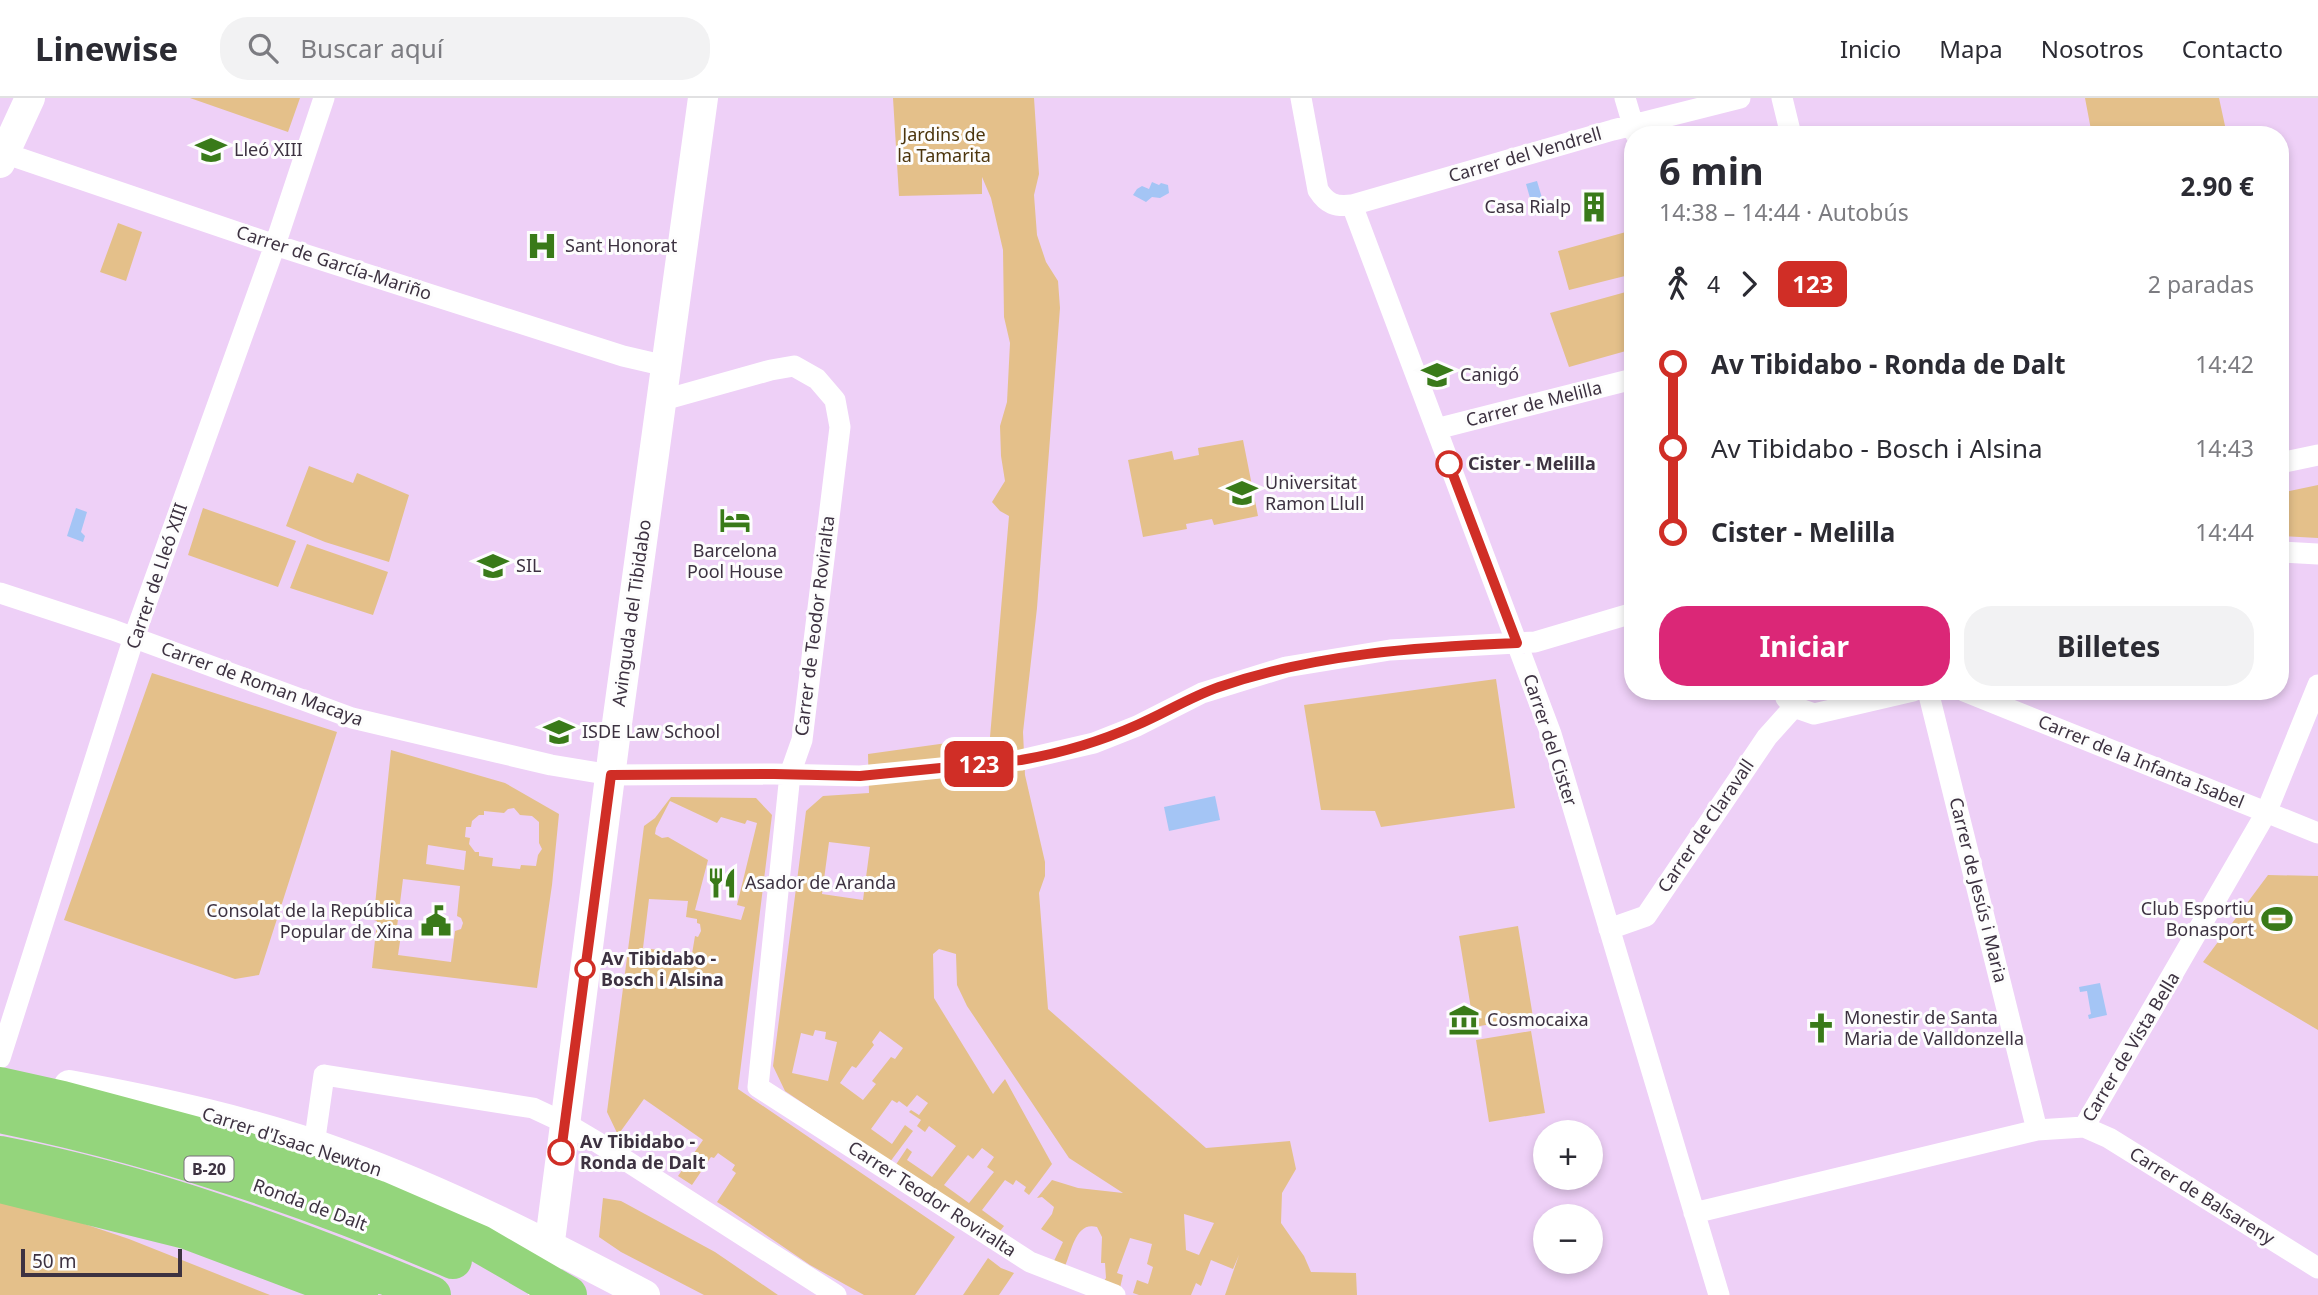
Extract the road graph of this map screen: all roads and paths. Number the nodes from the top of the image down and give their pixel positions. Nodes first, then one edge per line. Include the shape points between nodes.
1 (30, 98) edge
2 (324, 98) edge
3 (703, 98) edge
4 (1301, 98) edge
5 (1625, 98) edge
6 (1740, 98) edge
7 (1782, 98) edge
8 (1633, 126) edge
9 (1647, 126) edge
10 (1789, 126) edge
11 (1624, 133) edge
12 (2, 158) edge
13 (1352, 205) junction
14 (275, 245) junction
15 (666, 366) junction
16 (1624, 381) edge
17 (660, 401) junction
18 (1436, 429) junction
19 (2318, 455) edge
20 (2289, 461) edge
21 (2289, 552) edge
22 (2318, 554) edge
23 (0, 593) edge
24 (1624, 616) edge
25 (134, 638) junction
26 (1517, 643) junction
27 (2318, 685) edge
28 (1788, 700) edge
29 (1791, 700) edge
30 (1874, 700) edge
31 (1930, 700) edge
32 (1986, 700) edge
33 (790, 774) junction
34 (611, 775) junction
35 (2266, 813) junction
36 (2318, 833) edge
37 (1609, 929) junction
38 (0, 1058) edge
39 (0, 1072) edge
40 (0, 1086) edge
41 (758, 1087) joint
42 (0, 1114) edge
43 (565, 1123) junction
44 (2084, 1127) junction
45 (2037, 1130) junction
46 (314, 1145) junction
47 (0, 1155) edge
48 (0, 1184) edge
49 (1694, 1213) junction
50 (542, 1267) edge
51 (2318, 1268) edge
52 (359, 1295) edge
53 (432, 1295) edge
54 (542, 1295) edge
55 (568, 1295) edge
56 (645, 1295) edge
57 (836, 1295) edge
58 (1115, 1295) edge
59 (1718, 1295) edge

1 - 12 main road
2 - 14 street, Carrer de Lleó XIII
3 - 15 main road, Avinguda del Tibidabo
4 - 13 street via 1318,190 1337,207
5 - 8 street
6 - 9 street, Carrer del Vendrell
7 - 10 street
11 - 13 street, Carrer del Vendrell
12 - 14 street, Carrer de García-Mariño
13 - 18 street, Carrer del Cister
14 - 15 street, Carrer de García-Mariño
14 - 25 street, Carrer de Lleó XIII
15 - 17 main road, Avinguda del Tibidabo
16 - 18 street, Carrer de Melilla
17 - 33 street, Carrer de Teodor Roviralta via 794,366 817,379 835,400 840,427 802,740
17 - 34 main road, Avinguda del Tibidabo
18 - 26 street, Carrer del Cister
19 - 20 street
21 - 22 street
23 - 25 street, Carrer de Roman Macaya
24 - 26 street, Carrer de Roman Macaya
25 - 34 street, Carrer de Roman Macaya via 352,718 558,767
25 - 38 street, Carrer de Lleó XIII
26 - 33 street, Carrer de Roman Macaya via 1390,650 1286,667 1202,693 1094,743 1047,756 860,776
26 - 37 street, Carrer del Cister via 1551,734
27 - 35 street, Carrer de Vista Bella
28 - 37 street, Carrer de Claravall via 1646,916
29 - 30 street via 1814,714
31 - 45 street, Carrer de Jesús i Maria
32 - 35 street, Carrer de la Infanta Isabel
33 - 34 street, Carrer de Roman Macaya
33 - 41 street, Carrer de Teodor Roviralta
34 - 43 main road, Avinguda del Tibidabo
35 - 36 street, Carrer de la Infanta Isabel
35 - 44 street, Carrer de Vista Bella
37 - 49 street, Carrer del Cister
39 - 46 main road, Carrer d'Isaac Newton via 148,1099
40 - 55 highway via 224,1143 376,1199 480,1244
41 - 58 street, Carrer Teodor Roviralta via 1030,1262
42 - 50 highway, Ronda de Dalt / B-20 via 182,1160 433,1252
43 - 46 street via 533,1108 324,1075
43 - 50 main road, Avinguda del Tibidabo
43 - 57 street
44 - 45 street, Carrer de Vista Bella
44 - 51 street, Carrer de Balsareny
45 - 49 street, Carrer de Vista Bella
46 - 50 main road, Carrer d'Isaac Newton via 516,1227
47 - 53 highway, B-20 via 139,1188 300,1243
48 - 52 highway via 186,1230
49 - 59 street, Carrer del Cister
50 - 54 main road, Avinguda del Tibidabo
50 - 56 main road, Carrer d'Isaac Newton

